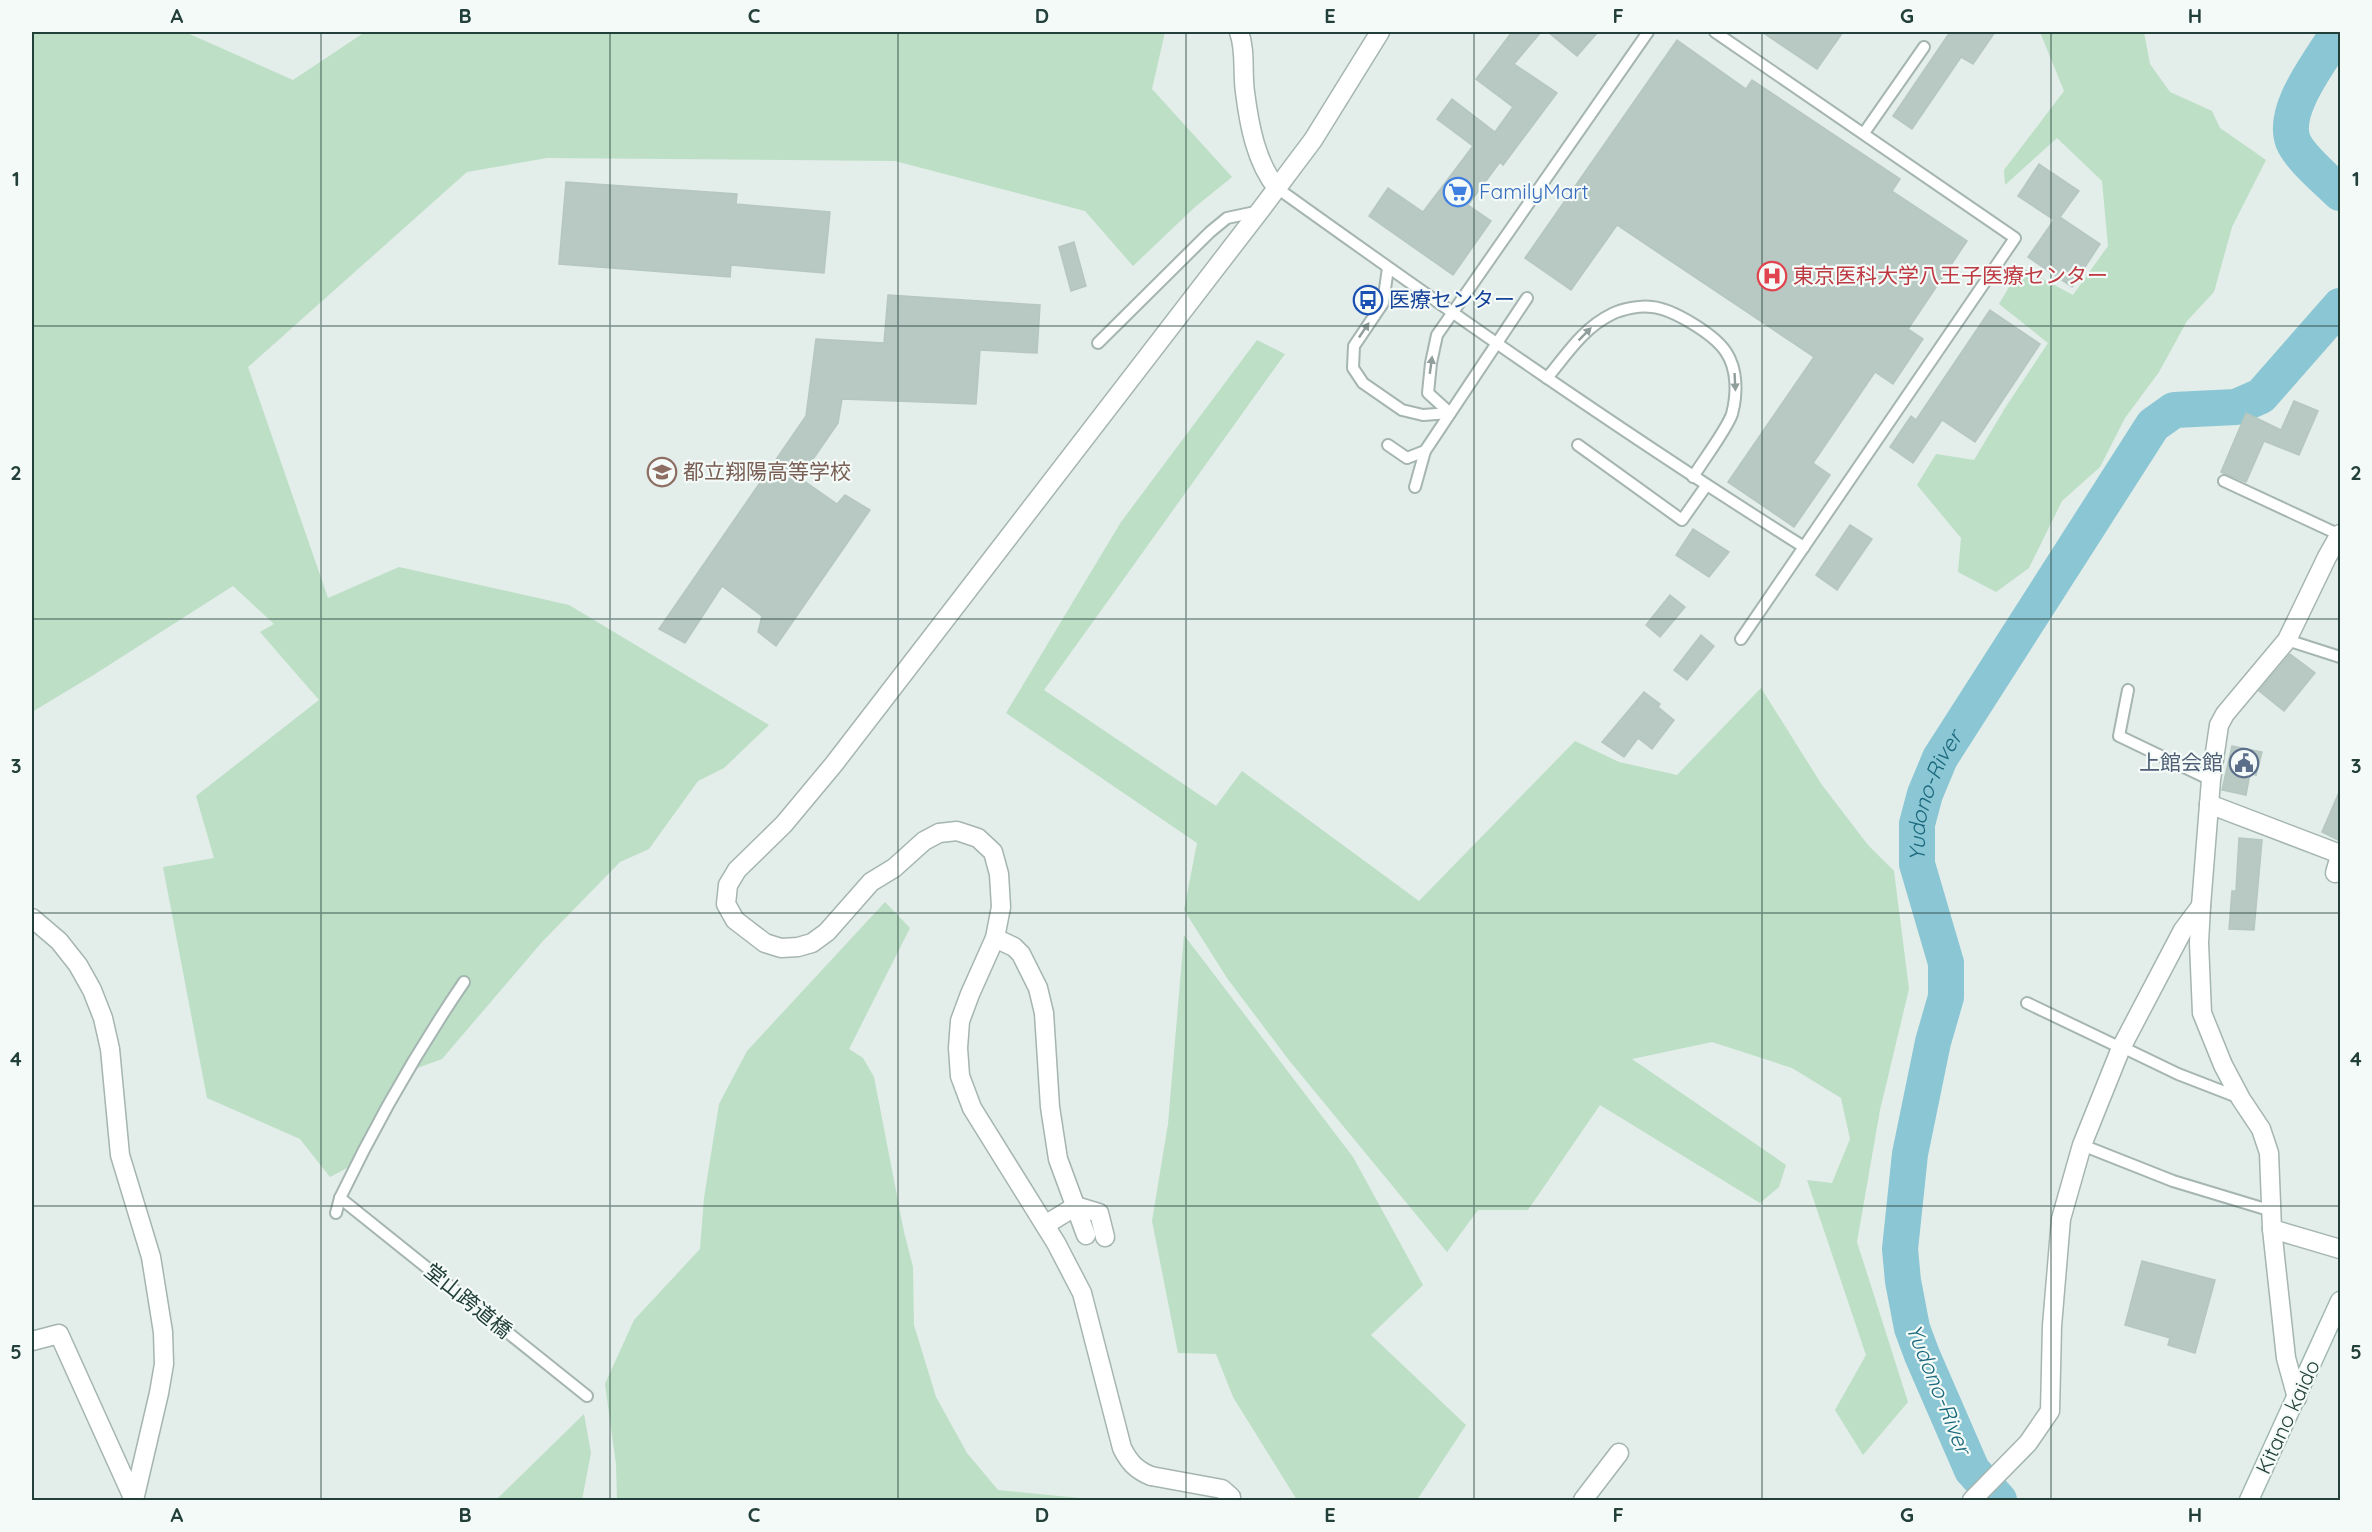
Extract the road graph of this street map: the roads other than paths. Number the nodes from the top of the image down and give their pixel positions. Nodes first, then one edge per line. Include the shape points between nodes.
1 (1239, 32) edge
2 (1380, 32) edge
3 (1648, 32) edge
4 (1715, 32) edge
5 (1732, 36) edge
6 (1924, 47) dead end
7 (1864, 133) junction
8 (1277, 188) junction
9 (1260, 211) junction
10 (1388, 268) junction
11 (1527, 298) dead end
12 (1452, 312) junction
13 (1098, 344) dead end
14 (1497, 344) junction
15 (1547, 378) junction
16 (1450, 413) junction
17 (1388, 445) dead end
18 (1578, 445) dead end
19 (1425, 451) junction
20 (1693, 477) junction
21 (2224, 481) dead end
22 (1706, 486) junction
23 (1415, 487) dead end
24 (2340, 534) edge
25 (1804, 547) junction
26 (1741, 639) dead end
27 (2287, 640) junction
28 (2340, 657) edge
29 (2128, 690) dead end
30 (2211, 780) junction
31 (2209, 804) junction
32 (2339, 861) edge
33 (2201, 906) junction
34 (32, 918) edge
35 (995, 938) junction
36 (464, 982) dead end
37 (2027, 1003) dead end
38 (2122, 1047) junction
39 (2241, 1099) junction
40 (2082, 1144) junction
41 (340, 1198) junction
42 (1076, 1206) junction
43 (336, 1213) dead end
44 (2272, 1220) junction
45 (1045, 1225) junction
46 (1086, 1235) dead end
47 (1105, 1237) dead end
48 (2340, 1249) edge
49 (2340, 1301) edge
50 (32, 1341) edge
51 (587, 1396) dead end
52 (2297, 1398) junction
53 (1619, 1453) dead end
54 (1232, 1498) edge
55 (134, 1500) edge
56 (1583, 1500) edge
57 (1971, 1500) edge
58 (2249, 1500) edge

1 - 8 street via 1244,44 1245,91 1259,157
2 - 8 street via 1313,140
3 - 12 lane
4 - 5 lane
5 - 7 lane
6 - 7 lane
7 - 25 lane via 2015,238
8 - 9 street
8 - 10 lane
9 - 13 lane via 1227,218
9 - 35 street via 834,764 784,824 737,870 728,885 726,904 746,930 765,943 781,948 798,947 827,932 871,882 924,841 939,833 957,831 978,838 993,852 1001,907
10 - 12 lane
16 -> 10 lane via 1423,415 1402,410 1363,383 1353,368 1354,346 1383,303
11 - 14 lane
12 - 14 lane
16 -> 12 lane via 1428,393 1437,335
14 - 15 lane
14 - 16 lane
15 - 20 lane
15 -> 20 lane via 1587,329 1614,313 1650,306 1669,310 1707,334 1726,352 1736,390 1731,416
16 - 19 lane
17 - 19 lane via 1407,458
18 - 22 lane via 1682,520
19 - 23 lane
20 - 22 lane
21 - 24 lane
22 - 25 lane
24 - 27 street
25 - 26 lane
27 - 28 lane
27 - 30 street via 2219,725
29 - 30 lane via 2119,736
30 - 31 street
31 - 32 street
31 - 33 street
33 - 38 street via 2183,930
33 - 39 street via 2202,1012
34 - 55 street via 59,941 78,965 104,1018 120,1155 152,1257 164,1364
35 - 42 street via 1021,954 1038,988 1044,1012 1050,1107 1058,1159
35 - 45 street via 960,1021 960,1076 972,1108
36 - 41 lane via 398,1086
37 - 38 lane
38 - 39 lane
38 - 40 street
39 - 44 street via 2261,1129 2270,1153
40 - 44 lane
40 - 57 street via 2061,1220 2050,1411 2028,1443
41 - 43 lane
41 - 51 lane, 堂山跨道橋
42 - 45 street
42 - 46 street
42 - 47 street via 1099,1213
44 - 48 street
44 - 52 street via 2286,1358
45 - 54 street via 1082,1293 1128,1460 1151,1476 1222,1488
49 - 52 street, Kitano kaido
50 - 55 street via 59,1334
52 - 58 street, Kitano kaido
53 - 56 street

